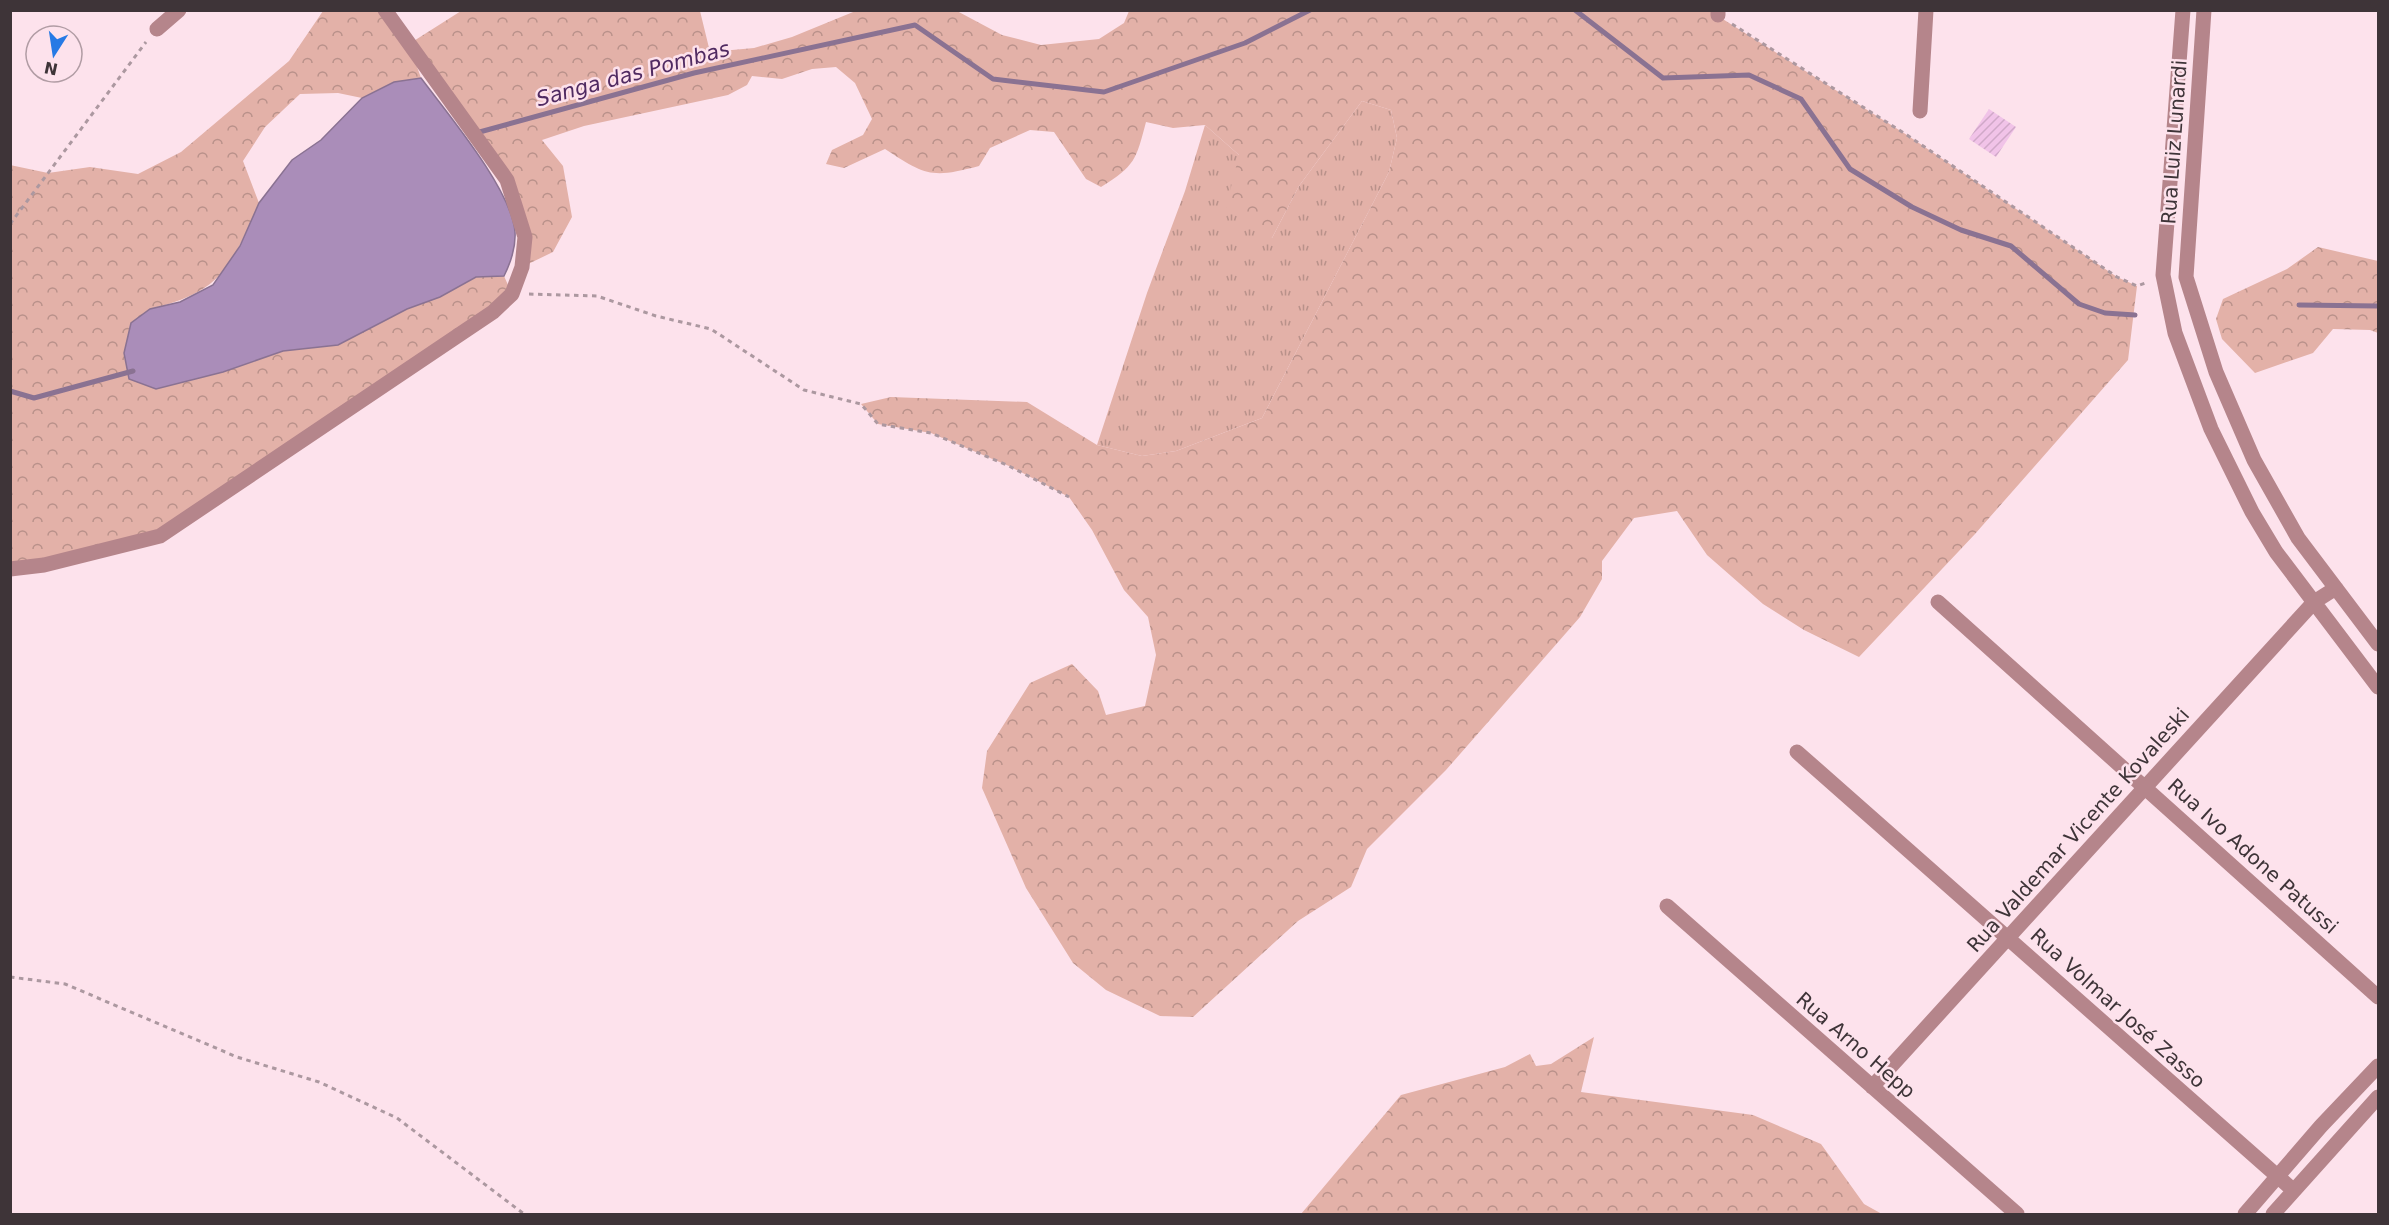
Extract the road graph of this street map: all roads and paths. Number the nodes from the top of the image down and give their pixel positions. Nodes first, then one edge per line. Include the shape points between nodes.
1 (179, 10) edge
2 (385, 10) edge
3 (1926, 10) edge
4 (2183, 10) edge
5 (2204, 10) edge
6 (1718, 13) edge
7 (157, 29) joint
8 (1920, 111) dead end
9 (10, 224) edge
10 (2163, 275) junction
11 (2186, 277) junction
12 (512, 294) junction
13 (1069, 497) dead end
14 (10, 568) edge
15 (2336, 588) junction
16 (1938, 602) dead end
17 (2314, 602) junction
18 (2379, 644) edge
19 (2379, 687) edge
20 (1797, 752) dead end
21 (2145, 788) junction
22 (1667, 906) dead end
23 (2008, 938) junction
24 (10, 977) edge
25 (2379, 997) edge
26 (2379, 1066) edge
27 (1872, 1087) junction
28 (2379, 1097) edge
29 (2277, 1176) junction
30 (2293, 1190) junction
31 (524, 1215) edge
32 (2017, 1215) edge
33 (2245, 1215) edge
34 (2273, 1215) edge

1 - 7 street
2 - 12 street via 507,180 525,237 522,267
3 - 8 street
4 - 10 street, Rua Luiz Lunardi
5 - 11 street, Rua Luiz Lunardi
6 - 10 path via 2117,277 2138,286
7 - 9 path
10 - 11 street
10 - 17 street, Rua Luiz Lunardi via 2175,333 2216,440 2276,552
11 - 15 street via 2216,372 2254,460 2298,538
12 - 13 path via 597,296 711,329 804,390 861,404 878,424 931,433
12 - 14 street via 493,312 160,536 44,565
15 - 17 street, Rua Valdemar Vicente Kovaleski
15 - 18 street
16 - 21 street, Rua Ivo Adone Patussi
17 - 19 street, Rua Luiz Lunardi
17 - 21 street, Rua Valdemar Vicente Kovaleski
20 - 23 street, Rua Volmar José Zasso
21 - 23 street, Rua Valdemar Vicente Kovaleski
21 - 25 street, Rua Ivo Adone Patussi
22 - 27 street, Rua Arno Hepp
23 - 27 street, Rua Valdemar Vicente Kovaleski
23 - 29 street, Rua Volmar José Zasso
24 - 31 path via 65,984 237,1057 319,1082 397,1118
26 - 29 street
27 - 32 street, Rua Arno Hepp
28 - 30 street
29 - 30 street, Rua Volmar José Zasso
29 - 33 street
30 - 34 street

